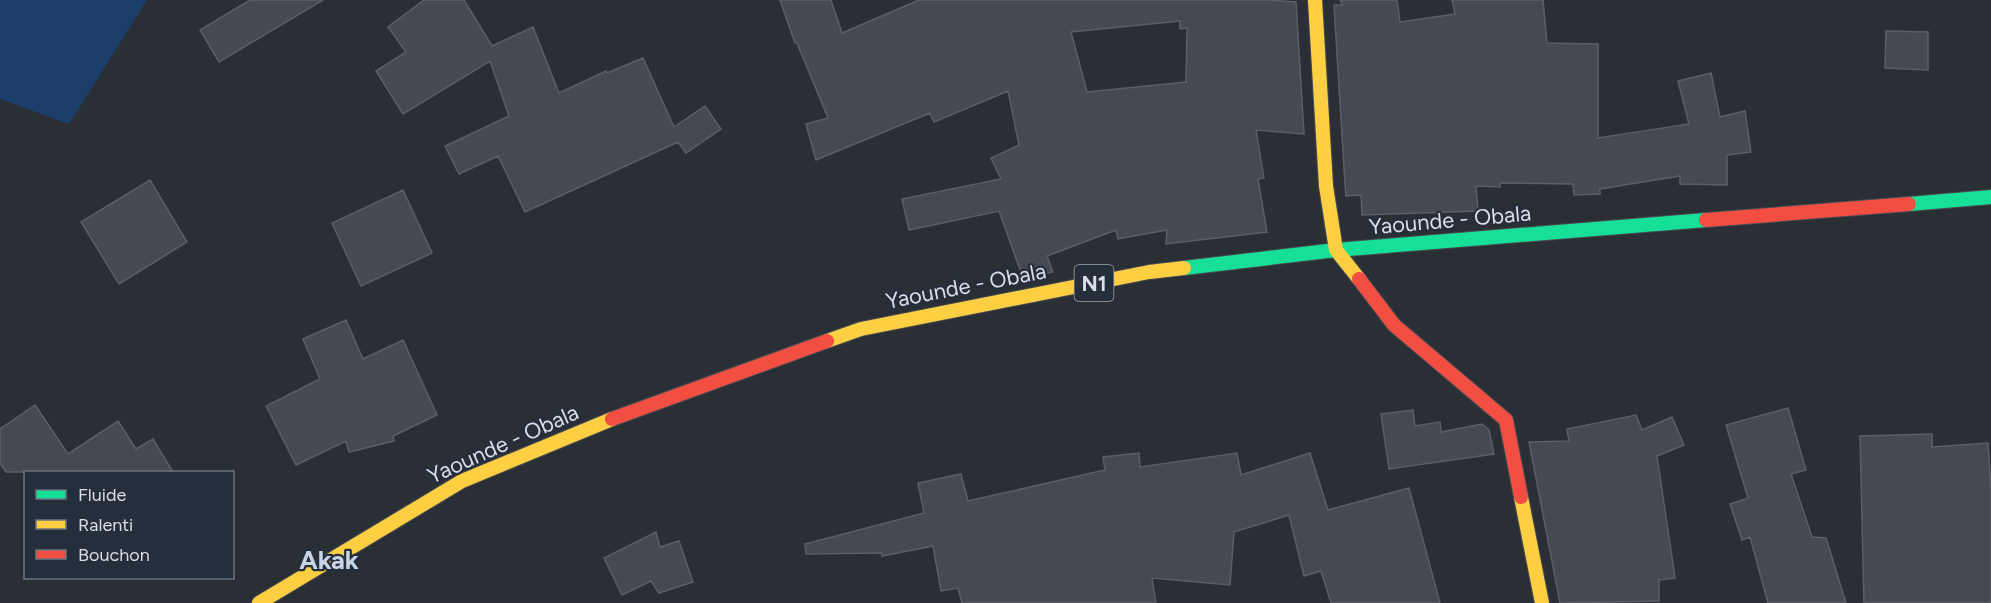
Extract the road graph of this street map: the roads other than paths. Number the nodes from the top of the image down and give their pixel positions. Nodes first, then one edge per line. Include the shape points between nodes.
1 (1315, 0) edge
2 (1991, 197) edge
3 (1336, 250) junction
4 (259, 603) edge
5 (1542, 603) edge

1 - 3 main road via 1326,186
2 - 3 main road, Yaounde - Obala / N1
3 - 4 main road, Yaounde - Obala / N1 via 1149,272 861,329 612,419 462,481
3 - 5 main road via 1394,326 1506,420

